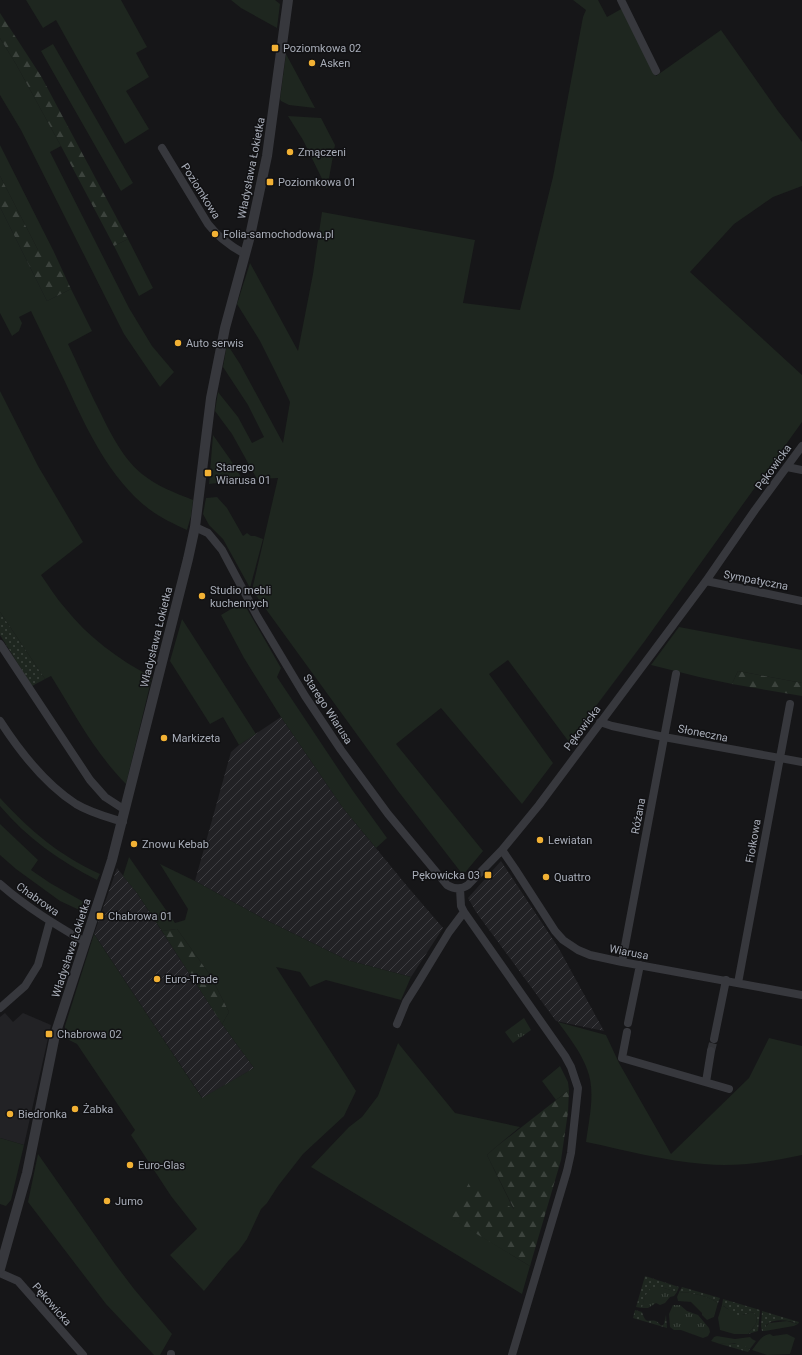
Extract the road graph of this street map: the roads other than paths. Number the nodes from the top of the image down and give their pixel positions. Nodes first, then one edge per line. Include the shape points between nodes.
1 (288, 0) edge
2 (621, 0) edge
3 (656, 71) dead end
4 (162, 148) dead end
5 (245, 254) junction
6 (802, 446) edge
7 (787, 468) junction
8 (802, 470) edge
9 (195, 527) junction
10 (706, 581) junction
11 (802, 601) edge
12 (0, 644) edge
13 (676, 674) dead end
14 (790, 704) dead end
15 (0, 721) edge
16 (600, 722) junction
17 (664, 737) junction
18 (779, 758) junction
19 (802, 762) edge
20 (126, 810) junction
21 (123, 822) junction
22 (502, 850) junction
23 (0, 884) edge
24 (460, 889) junction
25 (464, 912) junction
26 (50, 921) junction
27 (85, 942) junction
28 (622, 962) junction
29 (640, 965) junction
30 (726, 980) junction
31 (738, 983) junction
32 (802, 995) edge
33 (0, 1008) edge
34 (628, 1023) dead end
35 (397, 1024) dead end
36 (627, 1032) dead end
37 (714, 1039) tunnel mouth
38 (711, 1051) tunnel mouth
39 (706, 1082) junction
40 (729, 1089) dead end
41 (0, 1269) edge
42 (0, 1273) edge
43 (83, 1355) edge
44 (512, 1355) edge

1 - 5 street, Władysława Łokietka via 263,181
2 - 3 street
4 - 5 street, Poziomkowa via 208,224 217,235
5 - 9 street, Władysława Łokietka via 225,328 211,398
6 - 7 street, Pękowicka
7 - 8 street
7 - 10 street, Pękowicka
9 - 20 street, Władysława Łokietka
9 - 24 street, Starego Wiarusa via 213,537 222,550 257,616 341,750 388,814 447,885
10 - 11 street, Sympatyczna
10 - 16 street, Pękowicka
12 - 20 street via 85,775 105,797
13 - 17 street, Różana
14 - 18 street, Fiołkowa
15 - 21 street via 27,758 61,793 93,813
16 - 17 street, Słoneczna
16 - 22 street, Pękowicka via 539,805
17 - 18 street, Słoneczna
17 - 28 street, Różana
18 - 19 street, Słoneczna
18 - 31 street, Fiołkowa
20 - 21 street, Władysława Łokietka
21 - 27 street, Władysława Łokietka
22 - 24 street, Pękowicka via 468,885
22 - 28 street, Wiarusa via 563,940 583,953
23 - 26 street, Chabrowa via 12,896
24 - 25 street
25 - 35 street via 406,1002
25 - 44 street via 565,1056 578,1088 567,1171
26 - 27 street, Chabrowa
26 - 33 street via 38,965 25,986
27 - 41 street, Władysława Łokietka via 55,1035 27,1173
28 - 29 street, Wiarusa
29 - 30 street, Wiarusa
29 - 34 street
30 - 31 street, Wiarusa
30 - 37 street
31 - 32 street, Wiarusa
36 - 39 street via 622,1058
38 - 39 street
39 - 40 street
42 - 43 street, Pękowicka via 18,1281

